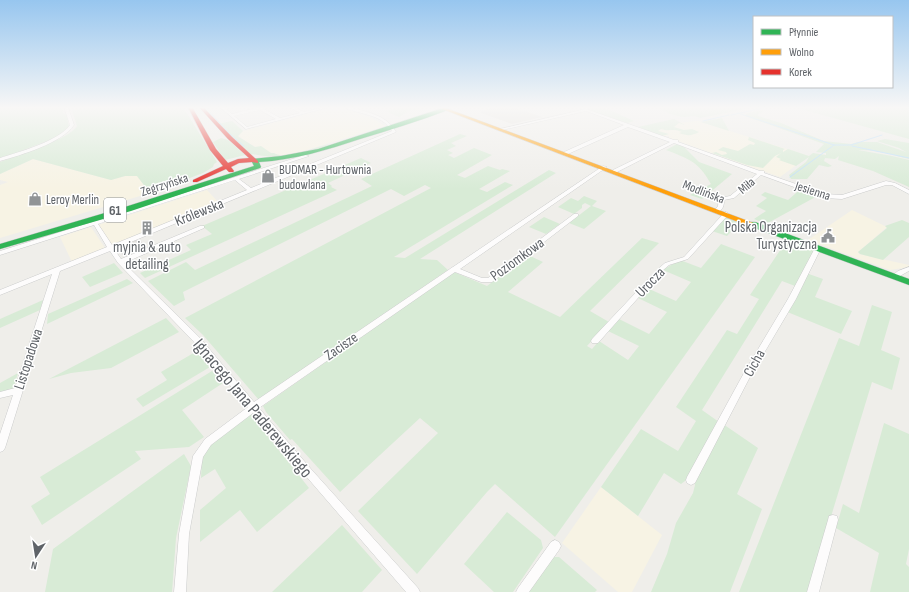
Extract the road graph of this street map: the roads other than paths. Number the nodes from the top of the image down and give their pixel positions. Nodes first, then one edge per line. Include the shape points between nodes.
1 (64, 135) edge
2 (205, 135) edge
3 (226, 135) edge
4 (376, 135) edge
5 (383, 135) edge
6 (517, 135) edge
7 (607, 135) edge
8 (657, 135) edge
9 (676, 141) junction
10 (318, 151) junction
11 (566, 153) junction
12 (306, 156) junction
13 (0, 160) edge
14 (256, 163) junction
15 (226, 166) junction
16 (605, 167) junction
17 (615, 171) junction
18 (244, 172) junction
19 (762, 172) junction
20 (236, 179) junction
21 (251, 191) junction
22 (909, 192) edge
23 (722, 212) junction
24 (576, 215) dead end
25 (95, 223) junction
26 (202, 227) dead end
27 (0, 242) edge
28 (0, 247) edge
29 (110, 248) junction
30 (818, 248) junction
31 (0, 253) edge
32 (120, 262) junction
33 (453, 269) junction
34 (909, 269) edge
35 (57, 270) junction
36 (895, 276) junction
37 (909, 282) edge
38 (0, 293) edge
39 (595, 341) dead end
40 (19, 390) junction
41 (0, 395) edge
42 (253, 408) junction
43 (0, 448) edge
44 (691, 480) dead end
45 (833, 520) dead end
46 (555, 546) dead end
47 (180, 592) edge
48 (414, 592) edge
49 (522, 592) edge
50 (812, 592) edge

1 - 13 street
2 - 15 main road
3 - 14 main road
4 - 10 main road
5 - 21 street, Królewska
6 - 11 main road, Modlińska
7 - 11 street
8 - 9 street, Jesienna
9 - 17 street
9 - 19 street, Jesienna
10 - 12 main road
10 - 14 main road
11 - 16 main road, Modlińska
12 - 14 main road
12 - 20 street
14 - 15 main road, Zegrzyńska via 241,160
14 - 18 main road, Zegrzyńska
15 - 18 main road via 231,171
15 - 27 main road, Zegrzyńska / 61 via 150,198
16 - 17 main road, Modlińska
16 - 33 street, Zacisze
17 - 23 main road, Modlińska
18 - 28 main road, Zegrzyńska / 61
19 - 22 street, Jesienna via 834,198 886,183
19 - 23 street, Miła via 732,197 721,199
20 - 21 street
20 - 25 street
21 - 29 street, Królewska
23 - 30 main road, Modlińska
23 - 39 street, Urocza via 689,255 667,264 660,270
24 - 33 street, Poziomkowa via 490,280 481,280
25 - 29 street, Ignacego Jana Paderewskiego
25 - 31 street
26 - 32 street
29 - 32 street, Ignacego Jana Paderewskiego
29 - 35 street, Królewska
30 - 36 main road, Modlińska
30 - 44 street, Cicha
32 - 42 street, Ignacego Jana Paderewskiego via 197,340
33 - 42 street, Zacisze
34 - 36 street
35 - 38 street, Królewska
35 - 40 street, Listopadowa
36 - 37 main road, Modlińska
40 - 41 street
40 - 43 street, Listopadowa
42 - 47 street, Zacisze via 216,435 198,456 184,534
42 - 48 street, Ignacego Jana Paderewskiego
45 - 50 street
46 - 49 street

